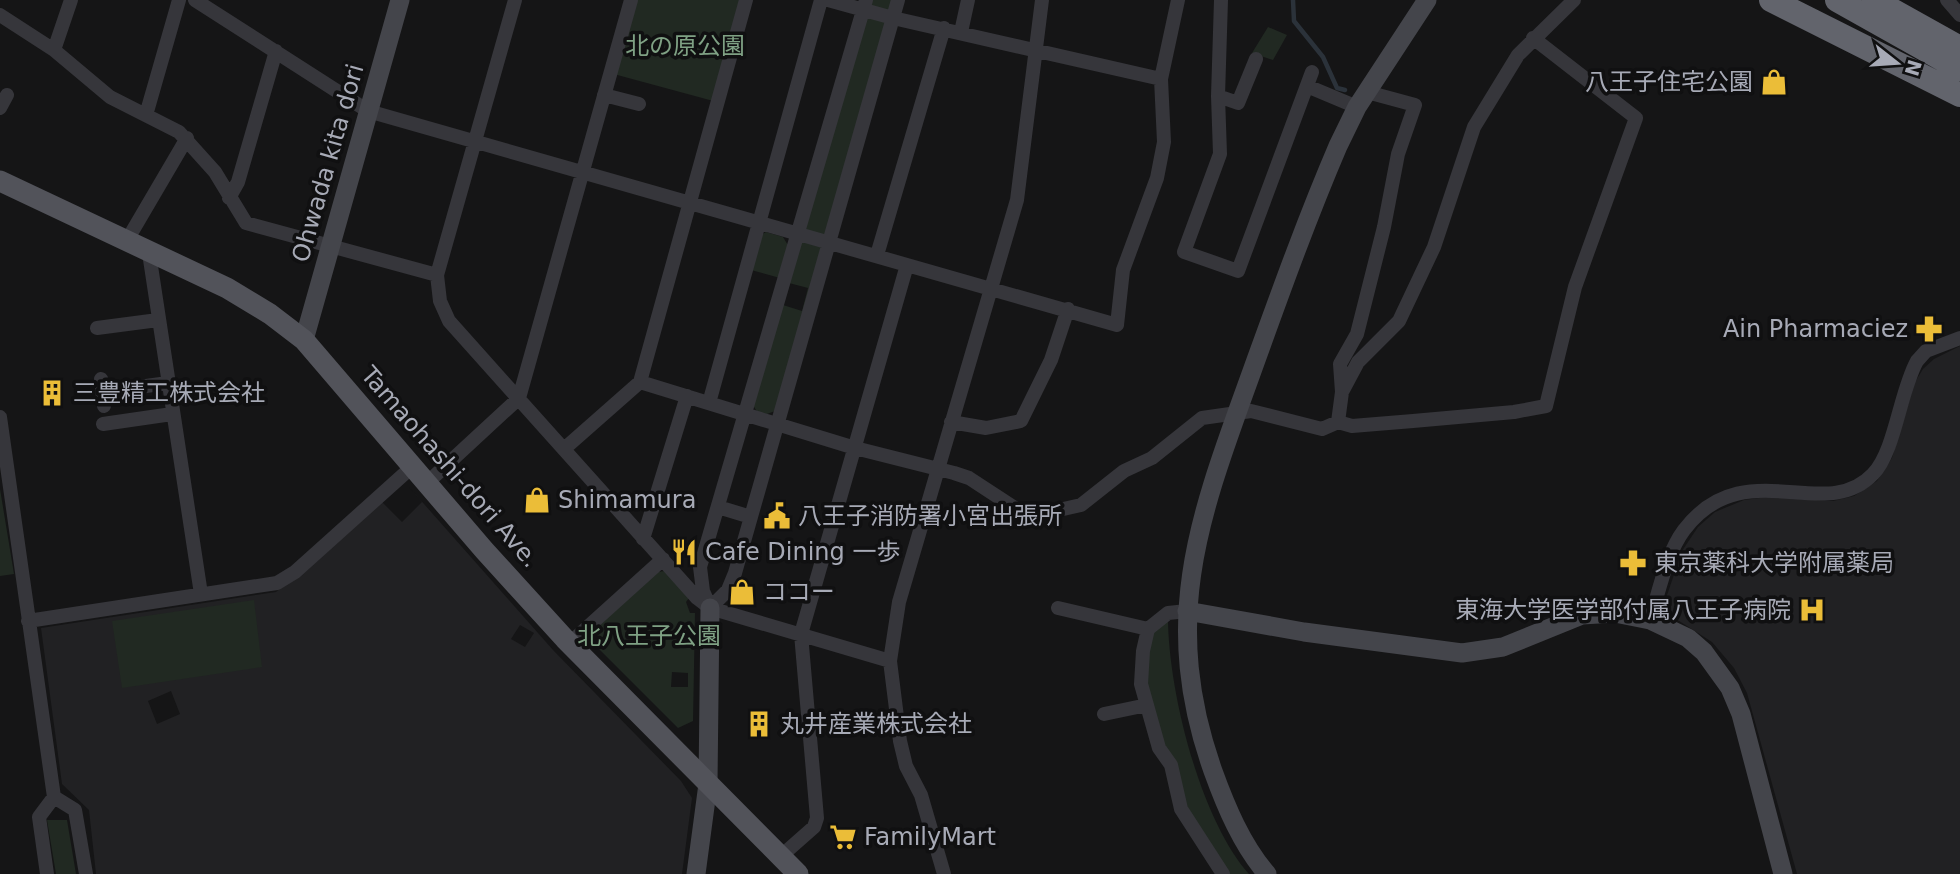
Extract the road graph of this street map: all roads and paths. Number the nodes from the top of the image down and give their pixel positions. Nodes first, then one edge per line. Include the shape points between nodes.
1 (71, 0) edge
2 (179, 0) edge
3 (195, 0) edge
4 (400, 0) edge
5 (515, 0) edge
6 (631, 0) edge
7 (746, 0) edge
8 (821, 0) edge
9 (828, 0) edge
10 (898, 0) edge
11 (968, 0) edge
12 (1042, 0) edge
13 (1178, 0) edge
14 (1221, 0) edge
15 (1427, 0) edge
16 (1574, 0) edge
17 (1771, 0) edge
18 (1874, 0) edge
19 (1906, 0) edge
20 (1947, 0) edge
21 (1843, 3) edge
22 (865, 5) edge
23 (0, 15) edge
24 (1960, 15) edge
25 (893, 18) junction
26 (944, 28) junction
27 (1960, 31) edge
28 (961, 32) junction
29 (1533, 38) junction
30 (1960, 48) edge
31 (54, 50) junction
32 (1035, 50) junction
33 (276, 51) junction
34 (1255, 59) dead end
35 (1960, 69) edge
36 (1161, 79) junction
37 (7, 95) dead end
38 (604, 95) junction
39 (1959, 95) edge
40 (1218, 96) junction
41 (1362, 99) junction
42 (639, 104) dead end
43 (0, 108) edge
44 (368, 111) junction
45 (146, 115) junction
46 (187, 138) junction
47 (474, 140) junction
48 (583, 172) junction
49 (0, 181) edge
50 (229, 198) junction
51 (690, 201) junction
52 (760, 222) junction
53 (798, 232) junction
54 (830, 241) junction
55 (126, 242) junction
56 (330, 247) junction
57 (149, 253) junction
58 (877, 256) junction
59 (907, 265) junction
60 (437, 275) junction
61 (990, 287) junction
62 (1068, 309) junction
63 (158, 320) junction
64 (97, 328) dead end
65 (1960, 338) edge
66 (303, 340) junction
67 (640, 382) junction
68 (168, 383) junction
69 (102, 392) dead end
70 (1342, 392) junction
71 (687, 396) junction
72 (519, 398) junction
73 (709, 403) junction
74 (1237, 412) junction
75 (172, 414) junction
76 (746, 414) junction
77 (0, 417) edge
78 (951, 422) junction
79 (1338, 422) junction
80 (778, 423) junction
81 (103, 424) dead end
82 (855, 448) junction
83 (564, 449) junction
84 (412, 466) junction
85 (936, 468) junction
86 (5, 480) edge
87 (428, 483) junction
88 (718, 507) junction
89 (751, 517) junction
90 (643, 539) junction
91 (663, 559) junction
92 (201, 594) junction
93 (710, 608) junction
94 (1058, 608) dead end
95 (1187, 611) junction
96 (1650, 620) junction
97 (28, 621) junction
98 (1148, 629) junction
99 (801, 634) junction
100 (570, 643) junction
101 (890, 661) junction
102 (1147, 705) junction
103 (1104, 714) dead end
104 (708, 784) junction
105 (54, 797) junction
106 (780, 857) junction
107 (47, 874) edge
108 (86, 874) edge
109 (696, 874) edge
110 (798, 874) edge
111 (944, 874) edge
112 (1223, 874) edge
113 (1267, 874) edge
114 (1783, 874) edge

1 - 31 street
2 - 45 street
3 - 33 street
4 - 44 street, Ohwada kita dori
5 - 47 street
6 - 38 street
7 - 51 street
8 - 52 street
9 - 22 street
10 - 25 street
11 - 28 street
12 - 32 street
13 - 36 street
14 - 40 street
15 - 41 street
16 - 29 street
17 - 39 highway
18 - 30 highway
19 - 27 highway
20 - 24 street
21 - 35 highway
21 - 39 highway via 1910,51
22 - 25 street
22 - 53 street
23 - 31 street
25 - 26 street
25 - 54 street
26 - 28 street
26 - 58 street
28 - 32 street
29 - 70 street via 1474,127 1445,223 1399,321 1358,362
29 - 79 street via 1636,118 1579,275 1546,406 1352,426
31 - 45 street via 110,97
32 - 36 street
32 - 61 street via 1017,200
33 - 44 street
33 - 50 street via 238,182
34 - 40 street via 1238,103
36 - 62 street via 1164,142 1157,178 1123,270 1117,325
37 - 43 street
38 - 42 street
38 - 48 street
40 - 41 street via 1220,154 1184,252 1238,271 1309,79
41 - 70 street via 1415,106 1398,154 1357,334 1340,364
41 - 74 street via 1322,184
44 - 47 street
44 - 56 street, Ohwada kita dori
45 - 46 street
46 - 50 street
46 - 55 street
47 - 48 street
47 - 60 street
48 - 51 street
48 - 72 street
49 - 55 main road, Tamaohashi-dori Ave.
50 - 56 street via 246,223
51 - 52 street
51 - 67 street
52 - 53 street
52 - 73 street
53 - 54 street
53 - 76 street
54 - 58 street
54 - 80 street
55 - 57 main road, Tamaohashi-dori Ave.
56 - 60 street
56 - 66 street, Ohwada kita dori
57 - 63 street
57 - 66 main road, Tamaohashi-dori Ave. via 227,288
58 - 59 street
59 - 61 street
59 - 82 street
60 - 72 street via 440,301 449,321
61 - 62 street
61 - 78 street
62 - 78 street via 1051,360 1021,421 986,428
63 - 64 street
63 - 68 street
65 - 96 street via 1926,351 1917,360 1883,461 1864,482 1834,493 1738,492 1702,511 1674,548
66 - 84 main road, Tamaohashi-dori Ave.
67 - 71 street
67 - 83 street
68 - 69 street
68 - 75 street
70 - 79 street
71 - 73 street
71 - 90 street
72 - 83 street
72 - 87 street
73 - 76 street
74 - 79 street via 1251,411 1322,429
74 - 85 street via 1202,418 1081,505 1050,512 1018,510 969,478
74 - 95 street via 1195,539
75 - 81 street
75 - 92 street
76 - 80 street
76 - 88 street
77 - 86 street
78 - 85 street
80 - 82 street
80 - 89 street
82 - 85 street
82 - 99 street
83 - 90 street
84 - 87 main road, Tamaohashi-dori Ave.
84 - 92 street via 277,583
85 - 101 street via 899,602
86 - 97 street
87 - 100 main road, Tamaohashi-dori Ave.
88 - 89 street
88 - 93 street via 700,567
89 - 93 street via 728,590
90 - 91 street
91 - 93 street
91 - 100 street
92 - 97 street
93 - 99 street
93 - 104 street
94 - 98 street
95 - 96 street via 1451,653 1503,647 1582,615 1615,613
95 - 98 street via 1168,613
95 - 113 street via 1188,666 1201,738 1224,800
96 - 114 street via 1688,638 1730,688 1745,727
97 - 105 street
98 - 102 street via 1142,684
99 - 101 street
99 - 106 street via 817,818 814,827
100 - 104 main road, Tamaohashi-dori Ave.
101 - 111 street via 903,754 921,795
102 - 103 street
102 - 112 street via 1159,748 1171,765 1181,809
104 - 106 main road, Tamaohashi-dori Ave.
104 - 109 street
105 - 107 street via 39,817
105 - 108 street via 75,810
106 - 110 main road, Tamaohashi-dori Ave.

